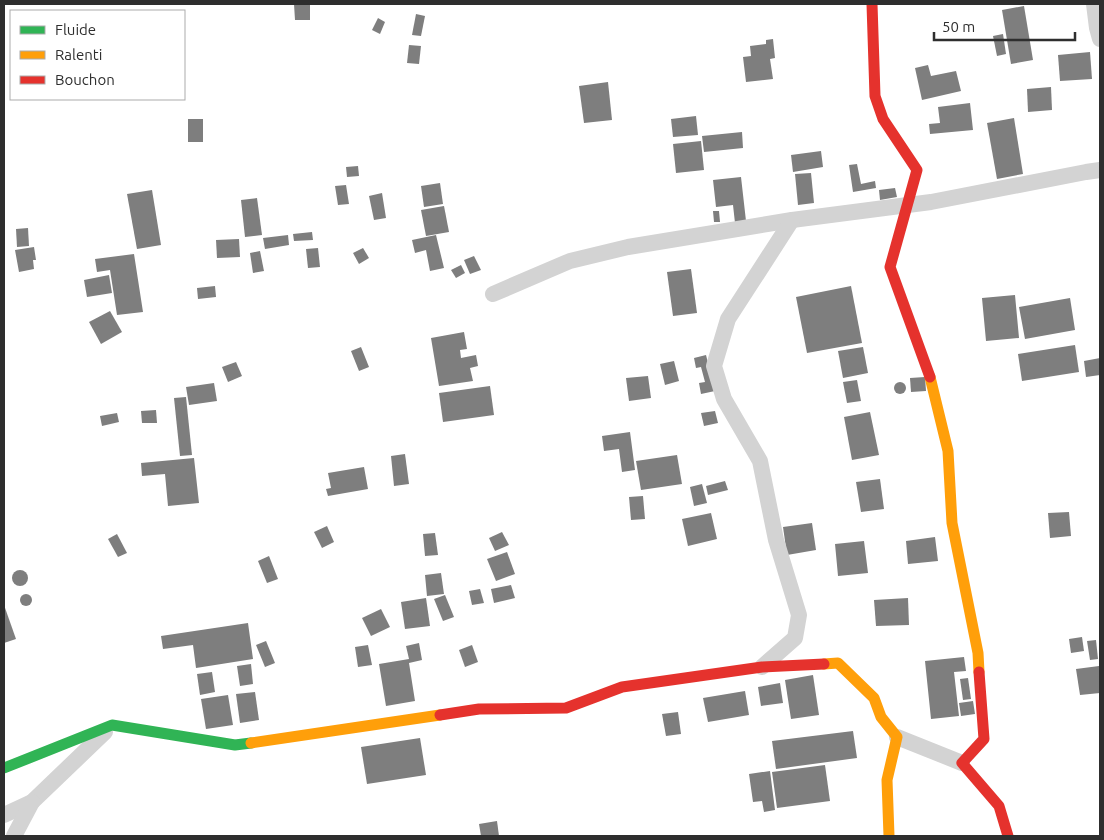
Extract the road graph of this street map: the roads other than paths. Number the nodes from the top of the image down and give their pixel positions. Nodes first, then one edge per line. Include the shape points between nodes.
1 (872, 4) edge
2 (1094, 4) edge
3 (1100, 39) edge
4 (1100, 170) edge
5 (907, 205) junction
6 (792, 220) junction
7 (493, 294) dead end
8 (762, 667) junction
9 (112, 725) junction
10 (897, 738) junction
11 (962, 764) junction
12 (4, 768) edge
13 (32, 802) junction
14 (4, 815) edge
15 (14, 836) edge
16 (889, 836) edge
17 (1008, 836) edge

1 - 5 street via 875,96 883,119 917,170
2 - 3 street
4 - 5 street
5 - 6 street
5 - 11 street via 890,266 931,380 948,452 952,523 978,653 984,739
6 - 7 street via 628,247 570,261
6 - 8 street via 728,319 714,366 724,399 760,461 776,540 799,615 795,638
8 - 9 street via 622,687 566,708 479,709 235,745
8 - 10 street via 838,664 874,698 881,717
9 - 12 street
9 - 13 street
10 - 11 street
10 - 16 street via 887,780
11 - 17 street via 1000,806
13 - 14 street
13 - 15 street

